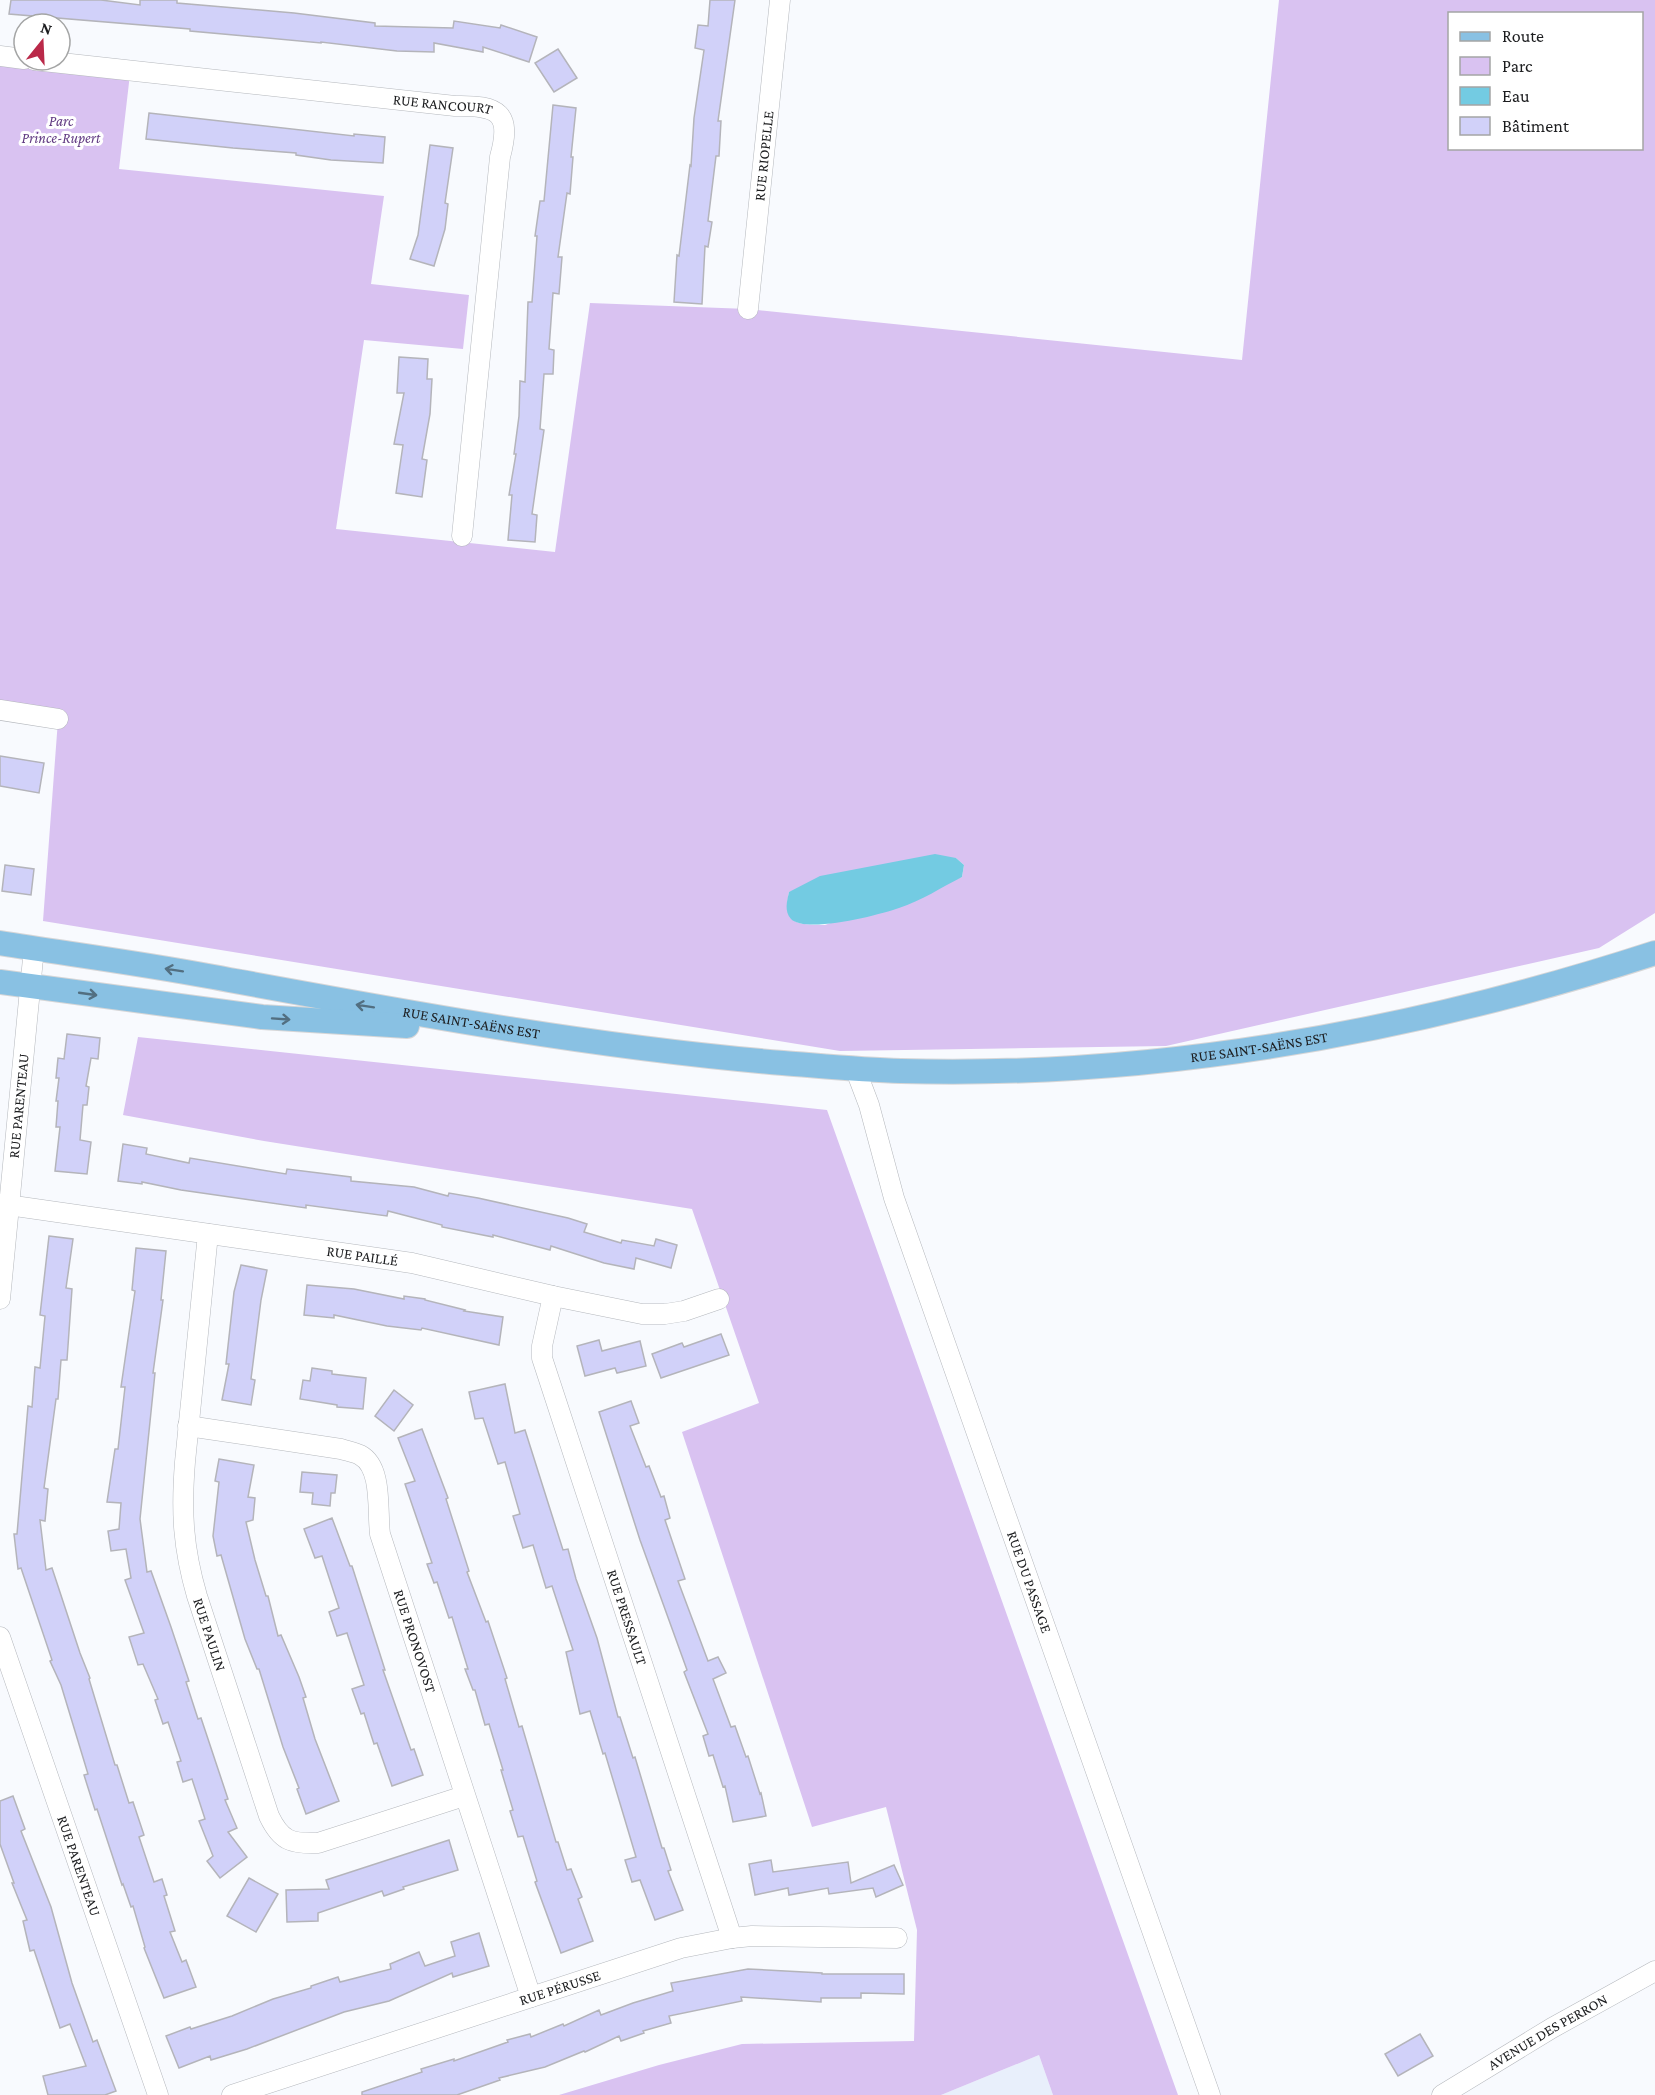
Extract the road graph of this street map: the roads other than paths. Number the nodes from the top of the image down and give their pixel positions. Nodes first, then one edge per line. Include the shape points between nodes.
1 (780, 0) edge
2 (72, 64) edge
3 (748, 309) dead end
4 (462, 536) dead end
5 (0, 710) edge
6 (58, 719) dead end
7 (0, 943) edge
8 (34, 948) junction
9 (1655, 953) edge
10 (0, 982) edge
11 (30, 986) junction
12 (527, 1033) junction
13 (855, 1068) junction
14 (5, 1204) edge
15 (208, 1234) junction
16 (553, 1296) junction
17 (0, 1299) edge
18 (719, 1299) dead end
19 (188, 1426) junction
20 (0, 1637) edge
21 (464, 1796) junction
22 (732, 1938) junction
23 (897, 1938) dead end
24 (1655, 1971) edge
25 (531, 1996) junction
26 (158, 2095) edge
27 (232, 2095) edge
28 (1210, 2095) edge
29 (1442, 2095) edge

1 - 3 street, RUE RIOPELLE
2 - 4 street, RUE RANCOURT via 477,106 494,111 505,123
5 - 6 street
7 - 8 main road, RUE SAINT-SAËNS EST
8 - 11 street, RUE PARENTEAU
12 -> 8 main road, RUE SAINT-SAËNS EST
9 - 13 main road, RUE SAINT-SAËNS EST via 1537,989 1413,1020 1227,1054 1110,1066 1013,1070
10 - 11 main road, RUE SAINT-SAËNS EST
11 -> 12 main road, RUE SAINT-SAËNS EST via 262,1017
11 - 14 street, RUE PARENTEAU
12 - 13 main road, RUE SAINT-SAËNS EST via 735,1059
13 - 28 street, RUE DU PASSAGE via 894,1198
14 - 15 street, RUE PAILLÉ
14 - 17 street, RUE PARENTEAU
15 - 16 street, RUE PAILLÉ via 412,1263
15 - 19 street, RUE PAULIN
16 - 18 street, RUE PAILLÉ via 642,1314 684,1311
16 - 22 street, RUE PRESSAULT via 542,1358
19 - 21 street, RUE PRONOVOST via 341,1449 361,1455 373,1467 380,1534
19 - 21 street, RUE PAULIN via 182,1500 189,1570 276,1830 289,1841 318,1843
20 - 26 street, RUE PARENTEAU
21 - 25 street, RUE PRONOVOST
22 - 23 street, RUE PÉRUSSE
22 - 25 street, RUE PÉRUSSE via 672,1951
24 - 29 street, AVENUE DES PERRON
25 - 27 street, RUE PÉRUSSE

